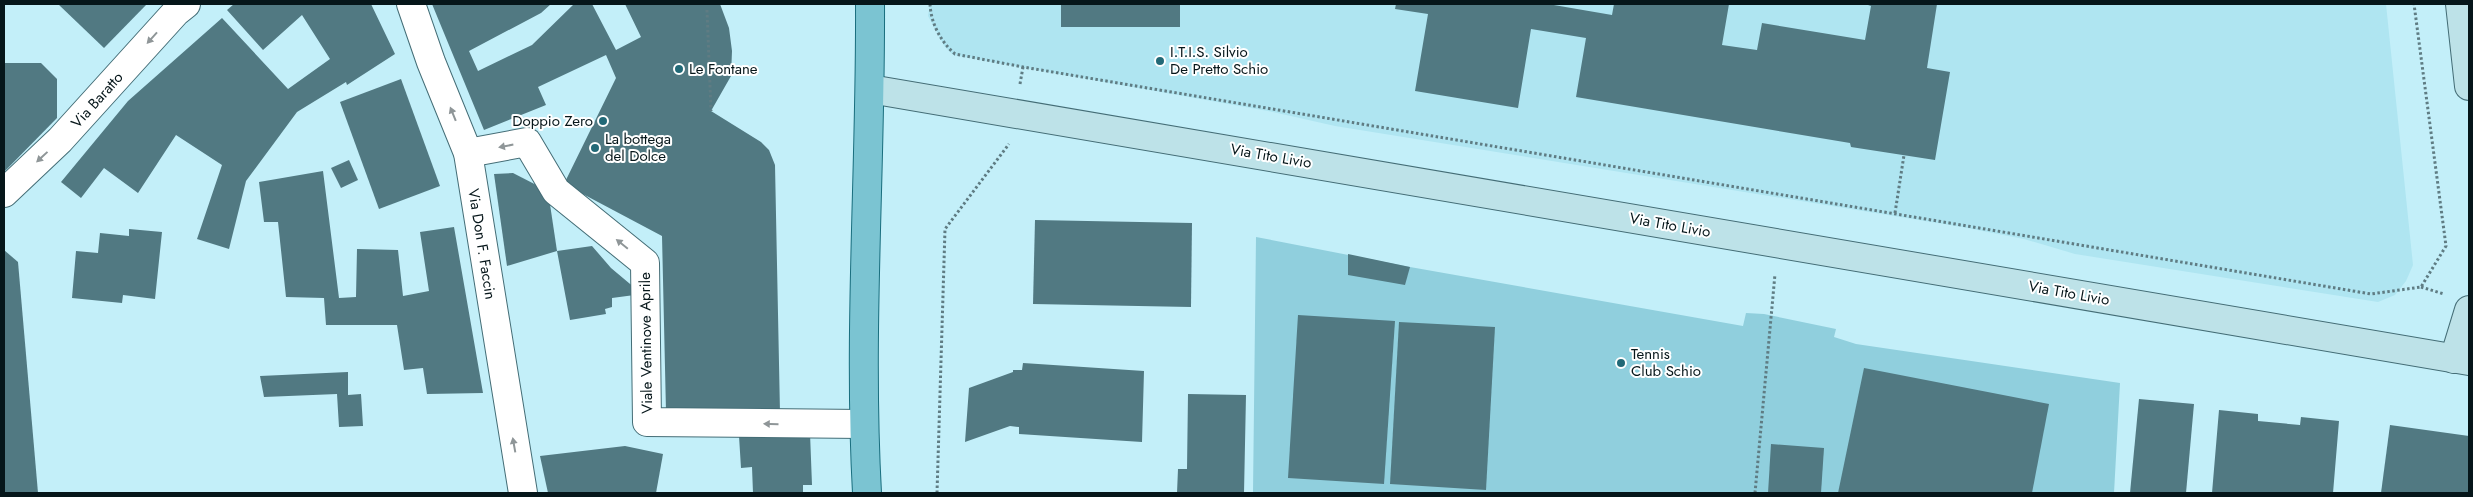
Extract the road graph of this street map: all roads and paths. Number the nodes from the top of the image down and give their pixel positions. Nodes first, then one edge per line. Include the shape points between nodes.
1 (186, 4) edge
2 (411, 4) edge
3 (870, 4) edge
4 (930, 4) edge
5 (2414, 4) edge
6 (2460, 4) edge
7 (707, 10) dead end
8 (2469, 86) edge
9 (870, 89) junction
10 (711, 111) dead end
11 (1009, 145) dead end
12 (468, 153) junction
13 (1904, 155) dead end
14 (4, 193) edge
15 (1895, 213) junction
16 (1778, 243) junction
17 (2469, 310) edge
18 (2462, 360) edge
19 (863, 424) junction
20 (523, 493) edge
21 (867, 493) edge
22 (937, 493) edge
23 (1755, 493) edge

1 -> 14 street, Via Baratto via 60,140
12 -> 2 street, Via Don F. Faccin
3 - 9 main road
4 - 15 path via 931,18 955,54
5 - 15 path via 2446,246 2420,287 2371,294
6 - 8 street
7 - 10 path
9 - 16 street, Via Tito Livio
9 - 19 main road
11 - 22 path via 945,229
19 -> 12 street, Viale Ventinove Aprile via 647,422 645,263 556,191 527,142
20 -> 12 street, Via Don F. Faccin
13 - 15 path
16 - 18 street, Via Tito Livio
16 - 23 path
17 - 18 street
19 - 21 main road

